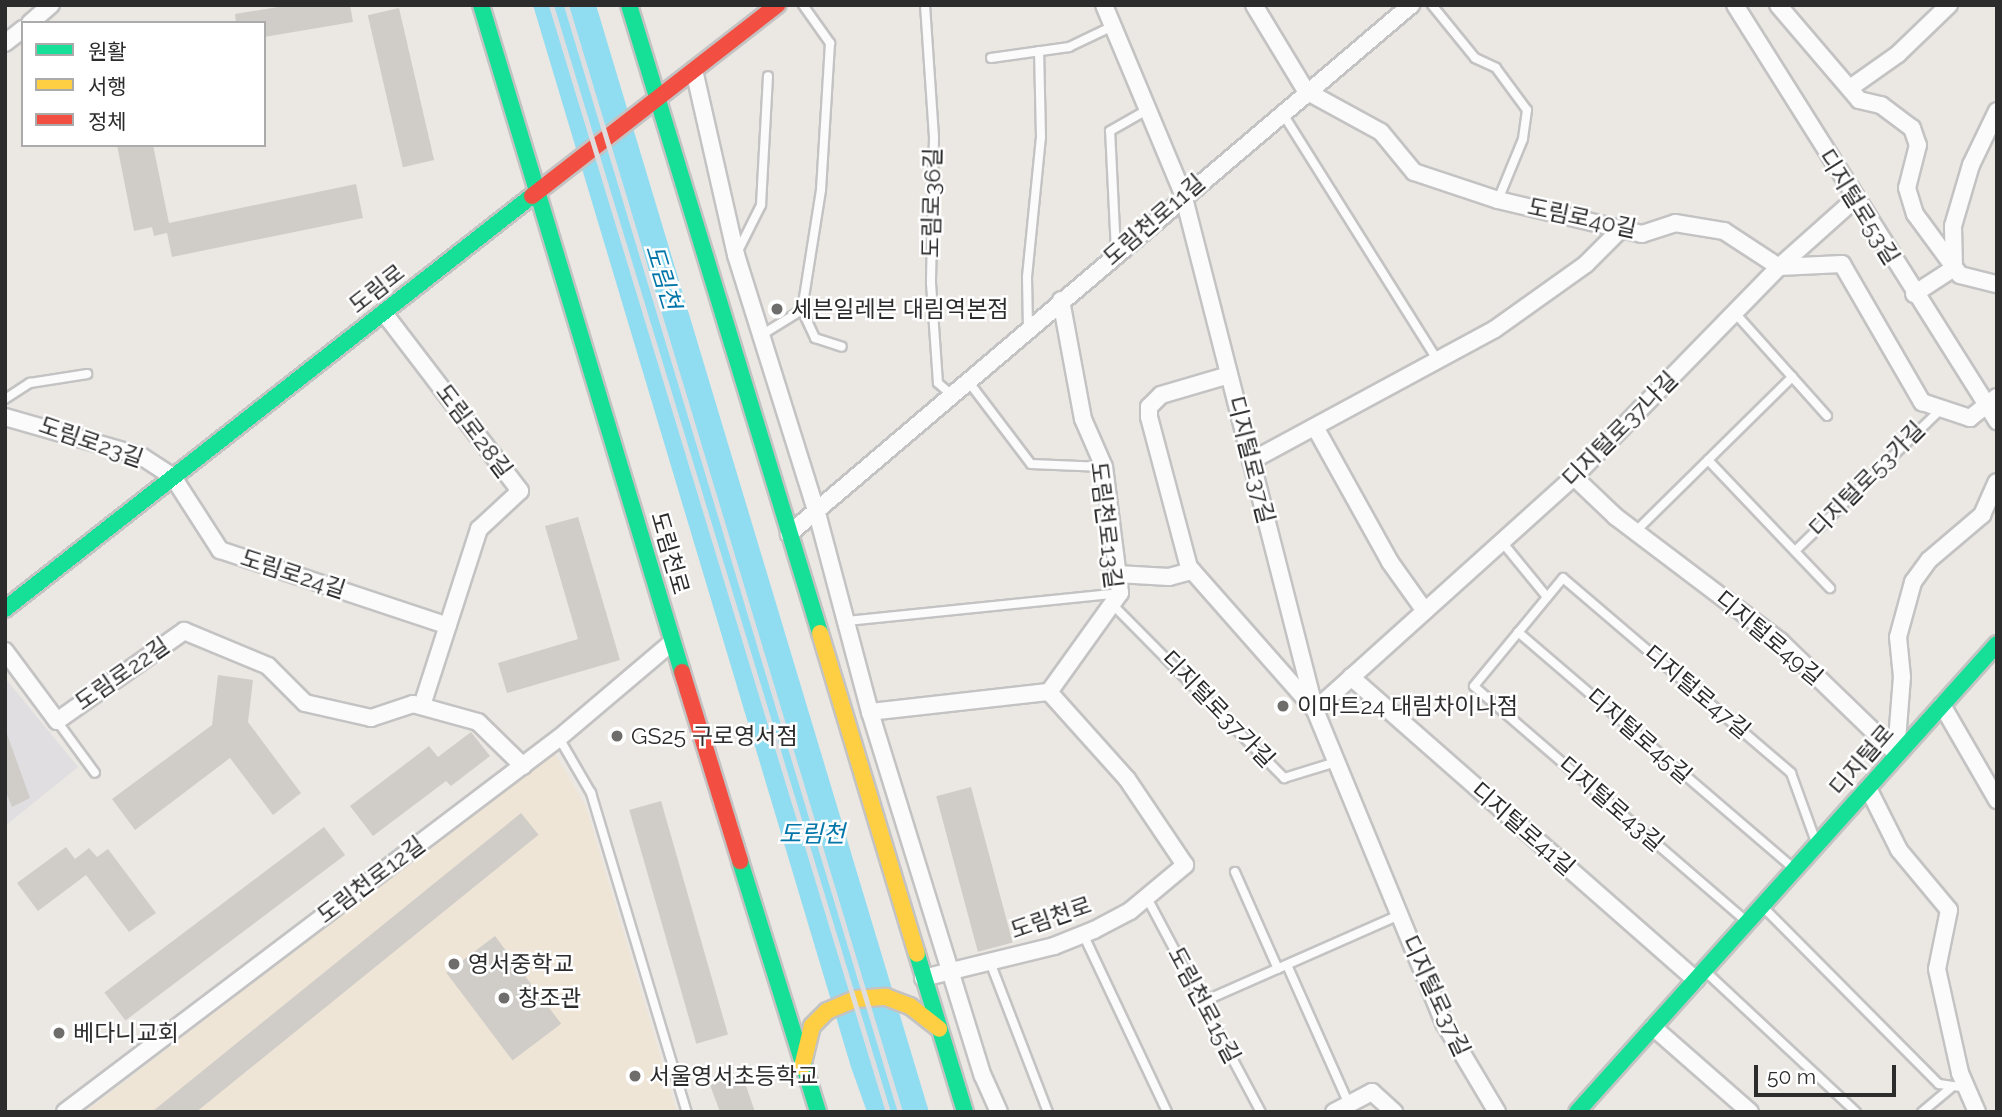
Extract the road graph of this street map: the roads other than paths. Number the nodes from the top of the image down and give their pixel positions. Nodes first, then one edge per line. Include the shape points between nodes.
1 (51, 5) edge
2 (481, 5) edge
3 (629, 5) edge
4 (777, 5) edge
5 (803, 5) edge
6 (925, 5) edge
7 (1104, 5) edge
8 (1254, 5) edge
9 (1411, 5) edge
10 (1432, 5) edge
11 (1735, 5) edge
12 (1778, 5) edge
13 (1950, 5) edge
14 (32, 21) edge
15 (1112, 26) junction
16 (21, 31) edge
17 (5, 43) edge
18 (1039, 51) junction
19 (991, 58) dead end
20 (694, 70) junction
21 (768, 76) dead end
22 (1850, 88) junction
23 (1306, 91) junction
24 (657, 99) junction
25 (1147, 110) junction
26 (1281, 111) junction
27 (1997, 111) edge
28 (541, 190) junction
29 (1183, 194) junction
30 (1498, 200) junction
31 (1854, 200) junction
32 (1621, 229) junction
33 (1116, 252) junction
34 (736, 256) junction
35 (1779, 267) junction
36 (1954, 268) junction
37 (1997, 284) edge
38 (1914, 294) junction
39 (1061, 300) junction
40 (802, 310) junction
41 (384, 313) junction
42 (1735, 313) junction
43 (1028, 329) junction
44 (763, 334) junction
45 (842, 347) dead end
46 (1438, 362) junction
47 (87, 374) dead end
48 (1229, 375) junction
49 (1793, 377) junction
50 (968, 381) junction
51 (952, 395) junction
52 (5, 399) edge
53 (1992, 401) edge
54 (1941, 409) junction
55 (5, 416) edge
56 (1827, 416) dead end
57 (1997, 421) edge
58 (1315, 428) junction
59 (1708, 460) junction
60 (1251, 461) junction
61 (1104, 467) junction
62 (173, 477) junction
63 (1574, 477) junction
64 (1997, 482) edge
65 (817, 513) junction
66 (1635, 531) junction
67 (789, 534) junction
68 (1502, 542) junction
69 (1795, 551) junction
70 (1192, 572) junction
71 (1117, 574) junction
72 (1830, 587) dead end
73 (1547, 597) junction
74 (1116, 598) junction
75 (5, 609) edge
76 (1425, 611) junction
77 (846, 621) junction
78 (448, 626) junction
79 (1518, 632) junction
80 (672, 642) junction
81 (1997, 644) edge
82 (5, 651) edge
83 (1351, 677) junction
84 (1049, 692) junction
85 (1942, 705) junction
86 (422, 706) junction
87 (1315, 710) junction
88 (870, 712) junction
89 (57, 720) junction
90 (559, 738) junction
91 (1896, 752) junction
92 (1336, 762) junction
93 (523, 766) junction
94 (95, 773) dead end
95 (1868, 788) junction
96 (1997, 800) edge
97 (1817, 845) junction
98 (1795, 870) junction
99 (1235, 872) dead end
100 (1147, 898) junction
101 (1761, 906) junction
102 (1399, 915) junction
103 (1747, 922) junction
104 (1083, 934) junction
105 (990, 962) junction
106 (1287, 965) junction
107 (1278, 969) junction
108 (953, 971) junction
109 (1700, 975) junction
110 (923, 978) junction
111 (1202, 1002) junction
112 (1653, 1027) junction
113 (939, 1029) junction
114 (802, 1071) junction
115 (1959, 1088) junction
116 (1349, 1104) junction
117 (65, 1112) edge
118 (687, 1112) edge
119 (818, 1112) edge
120 (965, 1112) edge
121 (999, 1112) edge
122 (1048, 1112) edge
123 (1167, 1112) edge
124 (1261, 1112) edge
125 (1334, 1112) edge
126 (1394, 1112) edge
127 (1497, 1112) edge
128 (1577, 1112) edge
129 (1750, 1112) edge
130 (1856, 1112) edge
131 (1922, 1112) edge
132 (1977, 1112) edge

1 - 14 street
2 - 28 main road, 도림천로
3 - 24 main road
4 - 20 main road, 도림로
5 - 40 lane via 830,43 821,190
6 - 51 lane, 도림로36길 via 934,137 931,284 938,383
7 - 15 street, 디지털로37길
8 - 23 street
9 - 23 street, 도림천로11길
10 - 30 lane, 도림로40길 via 1475,58 1496,68 1527,110 1523,139
11 - 31 street, 디지털로53길
12 - 22 street
13 - 22 street via 1898,54
15 - 18 lane via 1069,47
15 - 25 street, 디지털로37길
16 - 17 street
18 - 19 lane
18 - 43 lane via 1041,137 1037,216 1027,278
20 - 24 main road, 도림로
20 - 34 street
21 - 34 lane via 761,205
22 - 36 street via 1859,100 1881,105 1912,128 1918,145 1907,188 1916,214
23 - 26 street, 도림천로11길
23 - 30 street, 도림로40길 via 1381,132 1414,172
24 - 28 main road, 도림로
24 - 67 main road
25 - 29 street, 디지털로37길
25 - 33 lane via 1110,131
26 - 29 street, 도림천로11길
26 - 46 lane
27 - 36 street via 1971,165 1953,226
28 - 41 main road, 도림로
28 - 80 main road, 도림천로
29 - 33 street, 도림천로11길
29 - 48 street, 디지털로37길
30 - 32 street, 도림로40길
31 - 35 street, 디지털로37나길
31 - 38 street, 디지털로53길
32 - 35 street, 도림로40길 via 1642,234 1675,223 1724,231
32 - 46 street via 1586,264
33 - 39 street, 도림천로11길
34 - 44 street
35 - 42 street, 디지털로37나길
35 - 54 street, 디지털로53가길 via 1842,264 1922,402
36 - 37 street via 1960,275
36 - 38 street
38 - 53 street, 디지털로53길
39 - 43 street, 도림천로11길
39 - 61 street, 도림천로13길 via 1083,419
40 - 44 lane
40 - 45 lane via 815,338
41 - 62 main road, 도림로
41 - 78 street, 도림로28길 via 520,491 479,529
42 - 49 lane
42 - 63 street, 디지털로37나길
43 - 50 street, 도림천로11길
44 - 65 street
46 - 58 street
47 - 52 lane via 30,383
48 - 60 street, 디지털로37길
48 - 70 street via 1161,395 1149,407
49 - 56 lane
49 - 59 lane
50 - 51 street, 도림천로11길
50 - 61 lane via 1031,464
51 - 65 street, 도림천로11길
53 - 54 street, 디지털로53가길 via 1970,418
53 - 57 street, 디지털로53길
54 - 69 lane, 디지털로53가길
55 - 62 street, 도림로23길 via 141,456
58 - 60 street
58 - 76 street via 1390,562
59 - 66 lane
59 - 69 lane, 디지털로53가길
60 - 87 street, 디지털로37길
61 - 71 street, 도림천로13길
62 - 75 main road, 도림로
62 - 78 street, 도림로24길 via 220,550
63 - 66 street, 디지털로49길
63 - 68 street, 디지털로37나길
64 - 91 street via 1982,515 1929,560 1913,582 1898,638
65 - 67 street, 도림천로11길
65 - 77 street
66 - 91 street, 디지털로49길 via 1780,641
67 - 110 main road
68 - 73 lane
68 - 76 street, 디지털로37나길
69 - 72 lane, 디지털로53가길
70 - 71 street
70 - 87 street
71 - 74 street, 도림천로13길
73 - 79 lane
73 - 97 lane, 디지털로47길 via 1563,578 1791,773
74 - 77 lane
74 - 84 street, 도림천로13길
74 - 92 lane, 디지털로37가길 via 1284,778
76 - 83 street, 디지털로37나길
77 - 88 street
78 - 86 street, 도림로28길
79 - 98 lane, 디지털로45길
79 - 103 lane, 디지털로43길 via 1474,686
80 - 90 street, 도림천로12길
80 - 114 main road, 도림천로
81 - 85 main road, 디지털로
82 - 89 street, 도림로22길
83 - 87 street, 디지털로37나길
83 - 109 street, 디지털로41길
84 - 88 street
84 - 100 street via 1127,779 1185,865
85 - 91 main road, 디지털로
85 - 96 street
86 - 89 street, 도림로22길 via 413,704 371,718 305,703 268,666 184,631
86 - 93 street, 도림로22길 via 478,722
87 - 92 street, 디지털로37길
88 - 108 street
89 - 94 lane
90 - 93 street, 도림천로12길
90 - 118 lane via 592,793
91 - 95 main road, 디지털로
92 - 102 street, 디지털로37길
93 - 117 street, 도림천로12길
95 - 97 main road, 디지털로
95 - 115 street via 1899,850 1949,910 1937,969
97 - 98 main road, 디지털로
98 - 101 main road, 디지털로
99 - 107 lane
100 - 104 street, 도림천로
100 - 111 lane, 도림천로15길
101 - 103 main road, 디지털로
101 - 115 lane via 1939,1084
102 - 106 lane, 디지털로37길
102 - 127 street, 디지털로37길 via 1444,1023
103 - 109 main road, 디지털로
104 - 105 street, 도림천로
104 - 123 lane
105 - 108 street, 도림천로
105 - 122 lane
106 - 107 lane, 디지털로37길
106 - 116 lane
107 - 111 lane, 디지털로37길
108 - 110 street, 도림천로
108 - 121 street via 983,1076
109 - 112 main road, 디지털로
109 - 130 lane
110 - 113 main road
111 - 124 lane, 도림천로15길
112 - 128 main road, 디지털로
112 - 129 street
113 - 114 main road via 886,998 855,999 827,1011 803,1046
113 - 120 main road
114 - 119 main road, 도림천로
115 - 131 lane
115 - 132 street
116 - 125 street
116 - 126 street via 1372,1093

